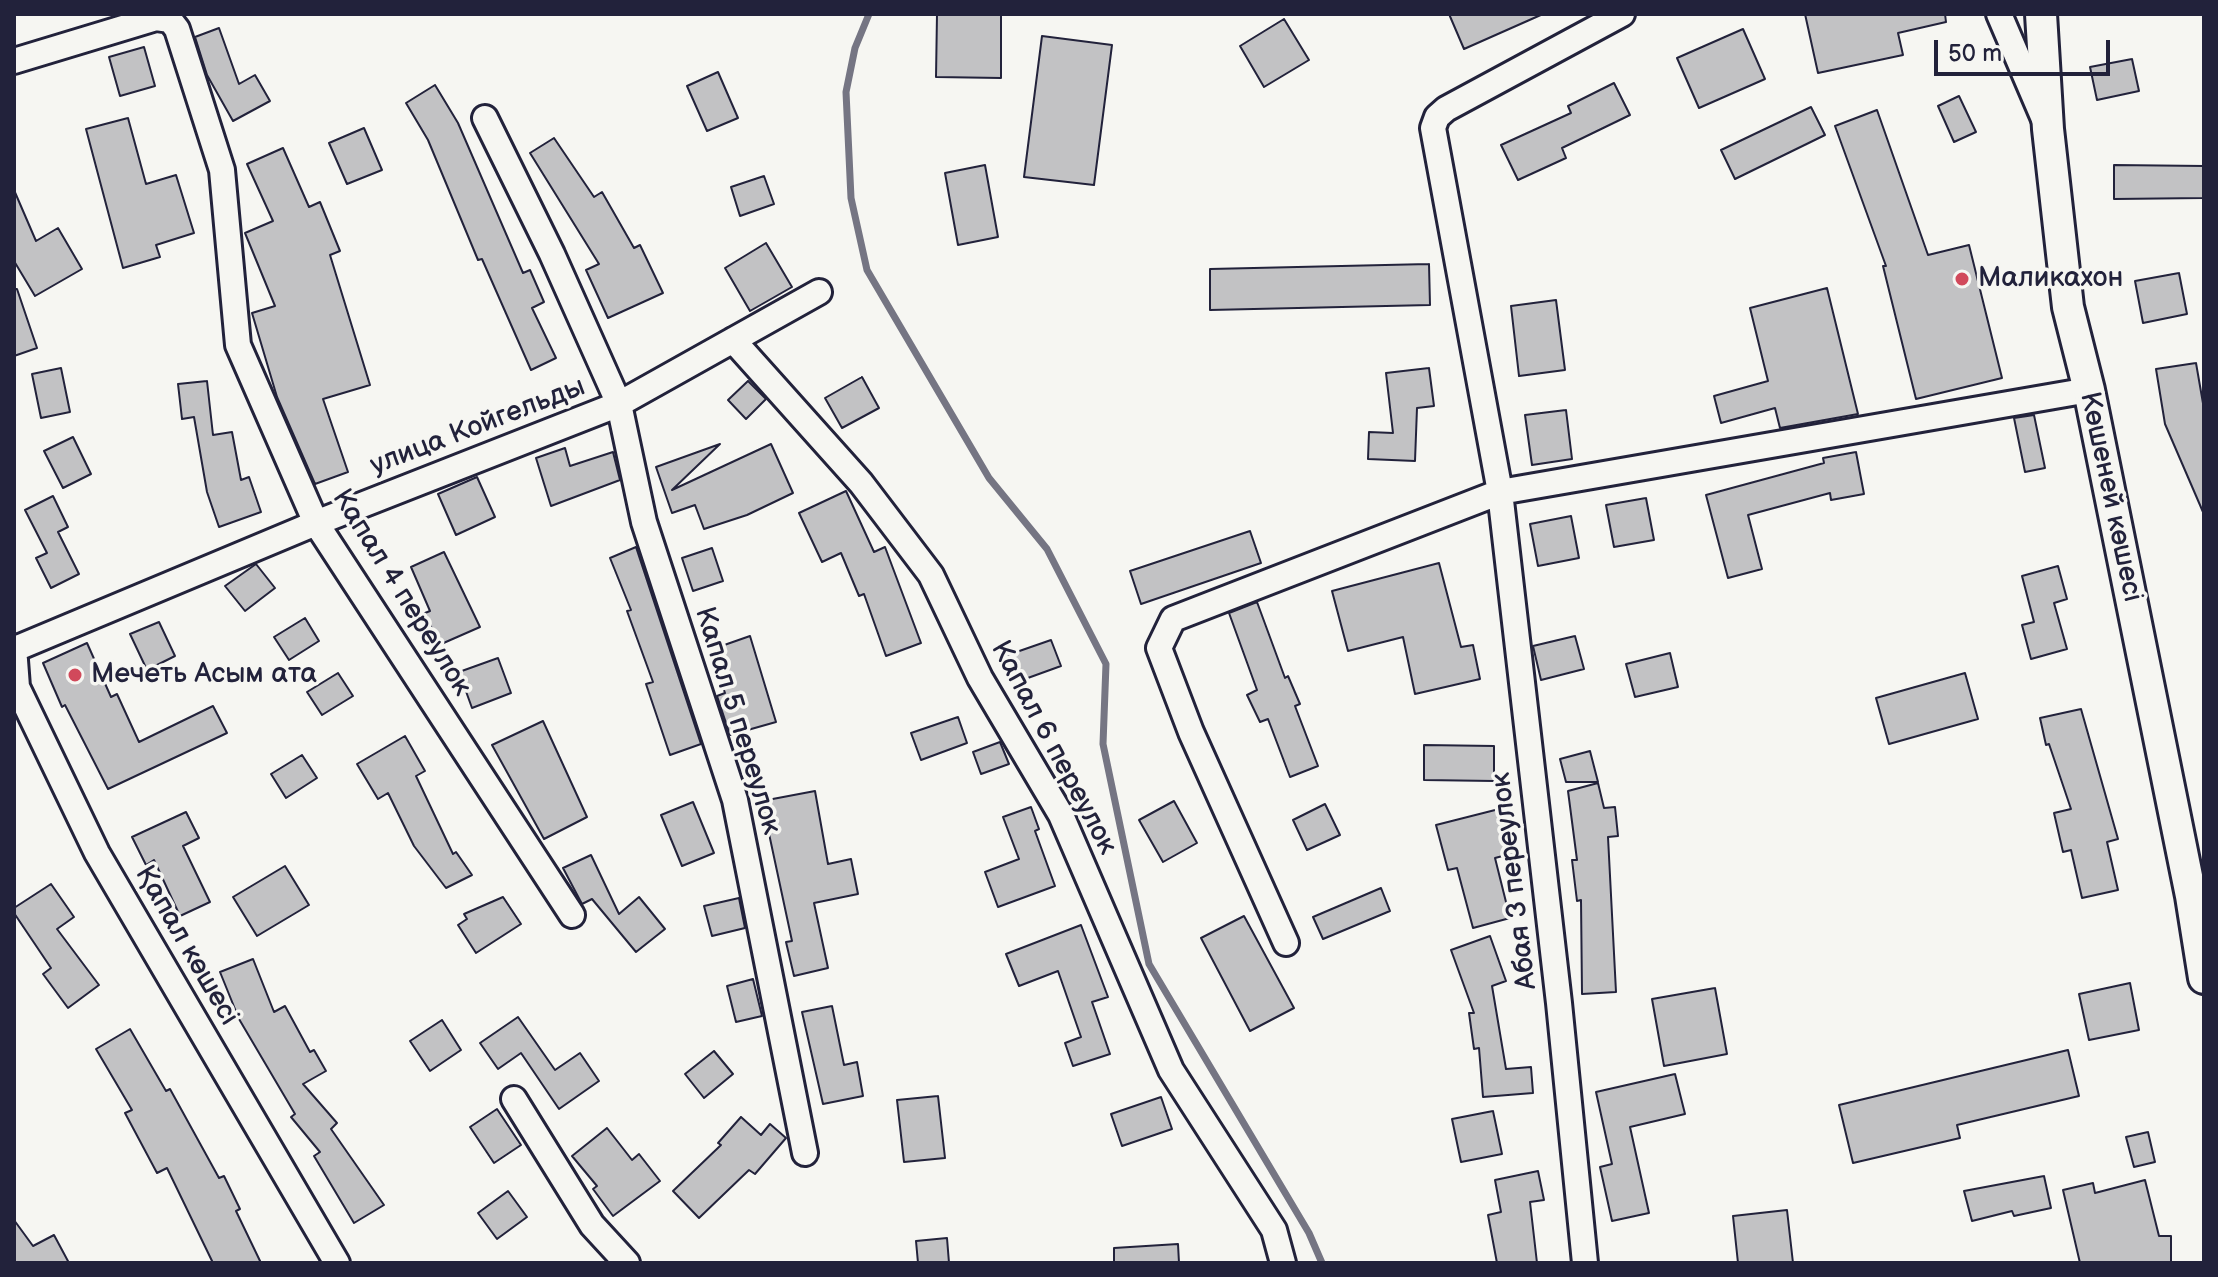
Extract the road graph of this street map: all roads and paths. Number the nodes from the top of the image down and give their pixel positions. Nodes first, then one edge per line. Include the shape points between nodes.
1 (1622, 14) edge
2 (1999, 14) edge
3 (2041, 14) edge
4 (14, 61) edge
5 (485, 118) dead end
6 (2048, 129) junction
7 (819, 292) dead end
8 (733, 340) junction
9 (2089, 390) junction
10 (619, 404) junction
11 (1500, 492) junction
12 (316, 523) junction
13 (14, 648) edge
14 (16, 688) edge
15 (572, 915) dead end
16 (1286, 943) dead end
17 (2204, 978) edge
18 (514, 1099) dead end
19 (805, 1153) dead end
20 (337, 1263) edge
21 (627, 1263) edge
22 (1283, 1263) edge
23 (1585, 1263) edge

1 - 11 street, Абая 3 переулок via 1446,109 1433,128
2 - 6 street
3 - 6 main road, Көшеней көшесі
4 - 12 street, Капал 4 переулок via 156,18 170,20 177,29 222,170 238,345
5 - 10 street, Капал 5 переулок
6 - 9 main road, Көшеней көшесі via 2068,307
7 - 8 street, улица Койгельды
8 - 10 street, улица Койгельды
8 - 22 street, Капал 6 переулок via 861,483 931,575 980,678 1061,815 1171,1070 1274,1230
9 - 11 street
9 - 17 main road, Көшеней көшесі
10 - 12 street, улица Койгельды
10 - 19 street, Капал 5 переулок via 644,522 735,800
11 - 16 street via 1195,609 1173,619 1163,632 1159,648 1191,732
11 - 23 street, Абая 3 переулок
12 - 13 street, улица Койгельды
12 - 15 street, Капал 4 переулок
13 - 14 street, Қапал көшесі
14 - 20 street, Қапал көшесі via 97,853
18 - 21 street via 592,1225

